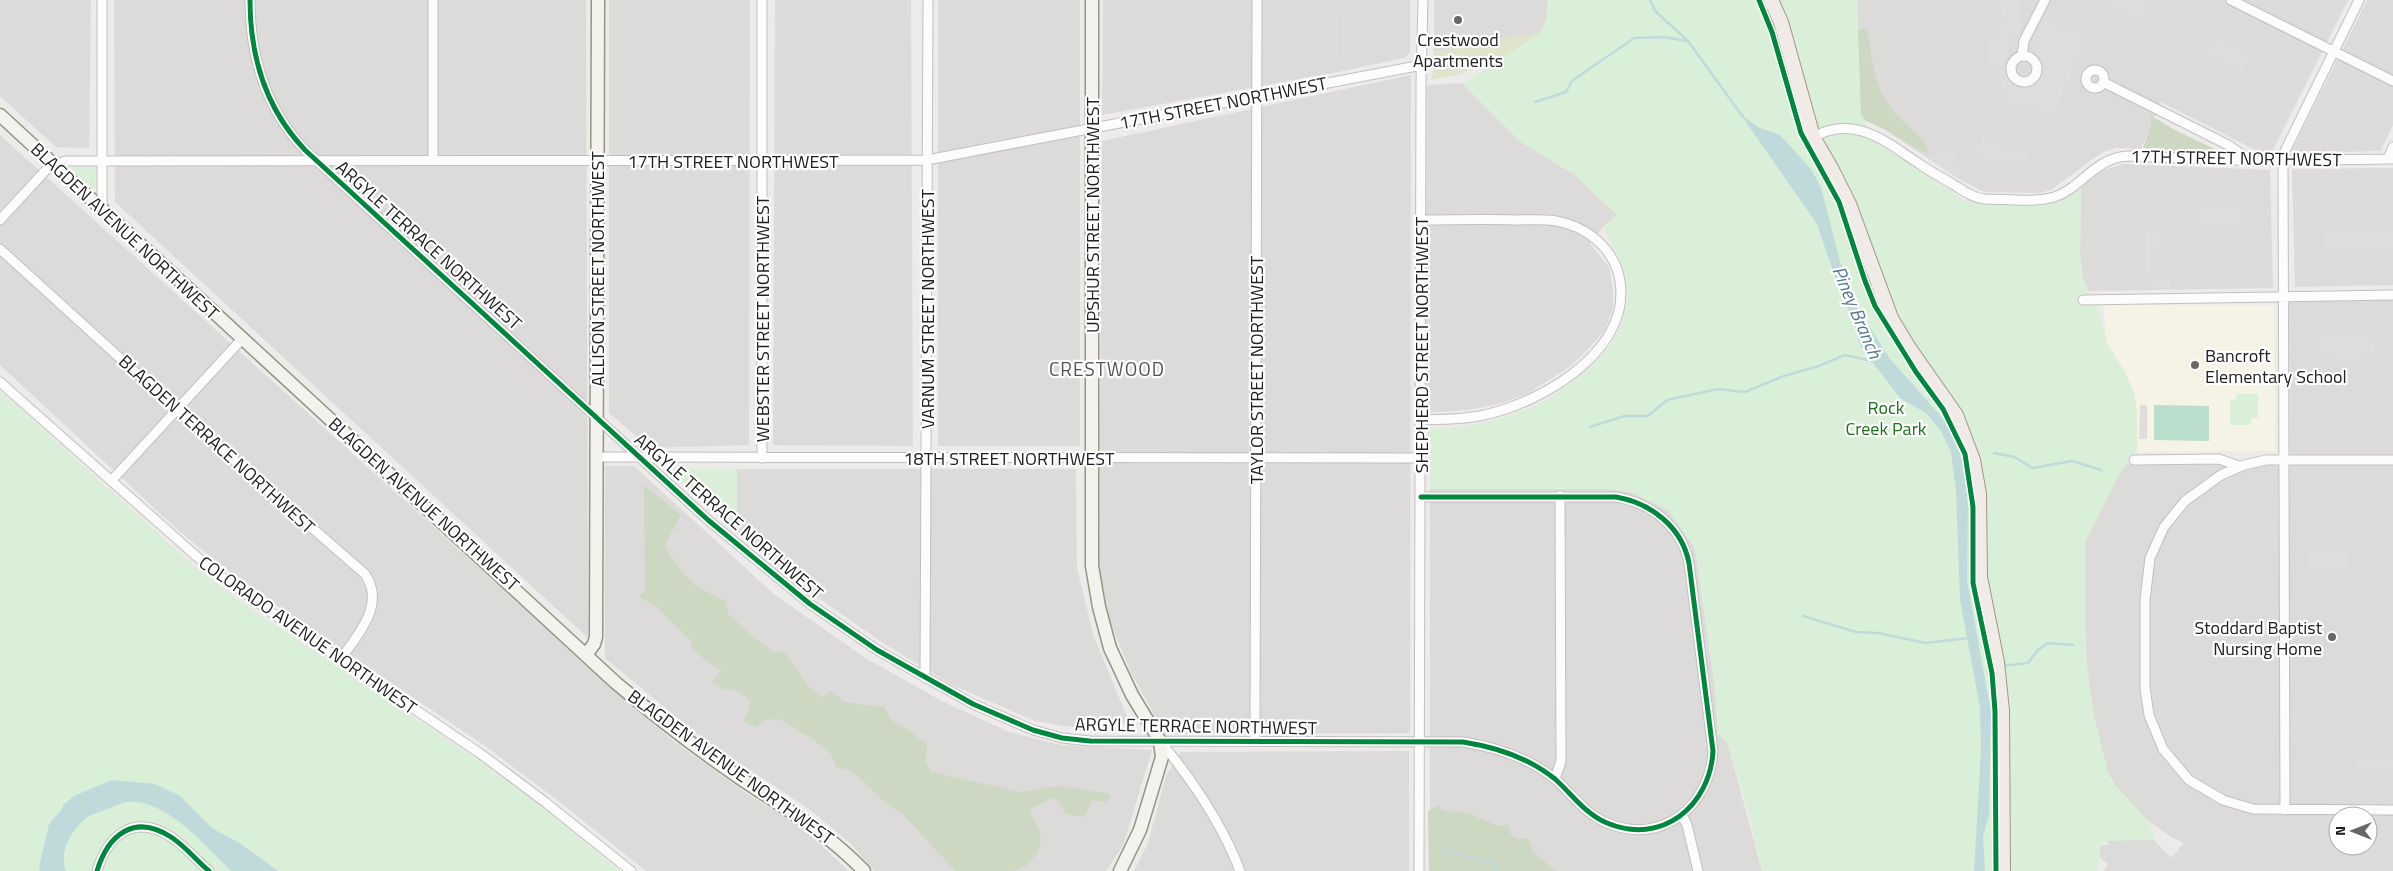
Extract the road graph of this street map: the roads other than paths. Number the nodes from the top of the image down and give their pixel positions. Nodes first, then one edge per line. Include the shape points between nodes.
1 (102, 0) edge
2 (250, 0) edge
3 (433, 0) edge
4 (598, 0) edge
5 (762, 0) edge
6 (928, 0) edge
7 (1092, 0) edge
8 (1257, 0) edge
9 (1423, 0) edge
10 (1771, 0) edge
11 (2045, 0) edge
12 (2232, 0) edge
13 (2359, 0) edge
14 (2334, 51) junction
15 (2022, 56) dead end
16 (1422, 65) junction
17 (2393, 81) edge
18 (2103, 82) dead end
19 (1257, 96) junction
20 (0, 115) edge
21 (1092, 129) junction
22 (1813, 137) junction
23 (2393, 147) edge
24 (2390, 159) edge
25 (102, 160) junction
26 (316, 160) junction
27 (433, 160) junction
28 (598, 160) junction
29 (927, 160) junction
30 (2250, 160) junction
31 (762, 161) junction
32 (2283, 161) junction
33 (54, 164) junction
34 (102, 210) junction
35 (0, 220) edge
36 (1420, 220) junction
37 (0, 248) edge
38 (2393, 295) edge
39 (2284, 296) junction
40 (2083, 300) dead end
41 (242, 339) junction
42 (0, 382) edge
43 (177, 410) junction
44 (597, 418) junction
45 (1420, 420) junction
46 (596, 457) junction
47 (639, 457) junction
48 (927, 457) junction
49 (762, 458) junction
50 (1091, 458) junction
51 (1421, 458) junction
52 (1256, 459) junction
53 (2284, 459) junction
54 (2134, 460) dead end
55 (2393, 460) edge
56 (2240, 466) junction
57 (112, 480) junction
58 (1560, 496) junction
59 (1421, 497) junction
60 (586, 655) junction
61 (341, 659) junction
62 (925, 678) junction
63 (1420, 740) junction
64 (1160, 741) junction
65 (1256, 741) junction
66 (1555, 779) junction
67 (2285, 810) junction
68 (2393, 810) edge
69 (1682, 815) junction
70 (97, 871) edge
71 (209, 871) edge
72 (631, 871) edge
73 (864, 871) edge
74 (1120, 871) edge
75 (1240, 871) edge
76 (1419, 871) edge
77 (1698, 871) edge
78 (2003, 871) edge

1 - 25 street
2 - 26 street, ARGYLE TERRACE NORTHWEST via 252,42 262,80 280,118
3 - 27 street
4 - 28 street, ALLISON STREET NORTHWEST
5 - 31 street, WEBSTER STREET NORTHWEST
6 - 29 street, VARNUM STREET NORTHWEST
7 - 21 street, UPSHUR STREET NORTHWEST
8 - 19 street, TAYLOR STREET NORTHWEST
9 - 16 street, SHEPHERD STREET NORTHWEST
10 - 22 main road via 1781,22
11 - 15 street via 2024,41
12 - 14 street
13 - 14 street
14 - 17 street
14 - 32 street
16 - 19 street, 17TH STREET NORTHWEST
16 - 36 street, SHEPHERD STREET NORTHWEST
18 - 30 street via 2228,145
19 - 21 street, 17TH STREET NORTHWEST
19 - 52 street, TAYLOR STREET NORTHWEST
20 - 33 street, BLAGDEN AVENUE NORTHWEST
21 - 29 street, 17TH STREET NORTHWEST
21 - 50 street, UPSHUR STREET NORTHWEST
22 - 30 street, 17TH STREET NORTHWEST via 1844,128 1871,133 1974,197 1985,199 2054,197 2099,164 2122,156
22 - 78 main road via 1849,204 1892,318 1956,415 1973,460 1978,494 1980,577 2002,711
23 - 24 street
24 - 32 street, 17TH STREET NORTHWEST
25 - 26 street, 17TH STREET NORTHWEST
25 - 33 street, 17TH STREET NORTHWEST
25 - 34 street
26 - 27 street, 17TH STREET NORTHWEST
26 - 44 street, ARGYLE TERRACE NORTHWEST
27 - 28 street, 17TH STREET NORTHWEST
28 - 31 street, 17TH STREET NORTHWEST
28 - 44 street, ALLISON STREET NORTHWEST
29 - 31 street, 17TH STREET NORTHWEST
29 - 48 street, VARNUM STREET NORTHWEST
30 - 32 street, 17TH STREET NORTHWEST
31 - 49 street, WEBSTER STREET NORTHWEST
32 - 39 street
33 - 34 street, BLAGDEN AVENUE NORTHWEST
33 - 35 street
34 - 41 street, BLAGDEN AVENUE NORTHWEST
36 - 45 street, SHEPHERD STREET NORTHWEST
36 - 45 street via 1547,220 1575,227 1594,238 1609,254 1617,271 1621,297 1618,316 1599,348 1578,369 1549,389 1511,408 1486,415
37 - 43 street, BLAGDEN TERRACE NORTHWEST
38 - 39 street
39 - 40 street
39 - 53 street
41 - 43 street
41 - 60 street, BLAGDEN AVENUE NORTHWEST
42 - 57 street, COLORADO AVENUE NORTHWEST
43 - 57 street
43 - 61 street, BLAGDEN TERRACE NORTHWEST via 367,578 372,598 370,613
44 - 46 street, ALLISON STREET NORTHWEST
44 - 47 street, ARGYLE TERRACE NORTHWEST
45 - 51 street, SHEPHERD STREET NORTHWEST
46 - 47 street, 18TH STREET NORTHWEST
46 - 60 street, ALLISON STREET NORTHWEST via 596,637
47 - 49 street, 18TH STREET NORTHWEST
47 - 62 street, ARGYLE TERRACE NORTHWEST via 810,604
48 - 49 street, 18TH STREET NORTHWEST
48 - 50 street, 18TH STREET NORTHWEST
48 - 62 street, VARNUM STREET NORTHWEST
50 - 52 street, 18TH STREET NORTHWEST
50 - 64 street, UPSHUR STREET NORTHWEST via 1092,556 1098,607 1120,672
51 - 52 street, 18TH STREET NORTHWEST
51 - 59 street, SHEPHERD STREET NORTHWEST
52 - 65 street, TAYLOR STREET NORTHWEST
53 - 55 street
53 - 56 street via 2260,460
53 - 67 street
54 - 56 street via 2219,459
56 - 67 street via 2214,479 2185,501 2170,518 2155,544 2145,586 2146,703 2158,740 2188,780 2234,804 2260,810
57 - 61 street, COLORADO AVENUE NORTHWEST via 214,571
58 - 59 street
58 - 66 street via 1560,762
58 - 69 street via 1604,496 1626,499 1648,508 1663,518 1680,538 1689,559 1713,760 1709,779 1697,800
59 - 63 street, SHEPHERD STREET NORTHWEST
60 - 73 street, BLAGDEN AVENUE NORTHWEST via 656,717 807,822
61 - 72 street, COLORADO AVENUE NORTHWEST via 488,759
62 - 64 street, ARGYLE TERRACE NORTHWEST via 1016,724 1045,733 1082,740
63 - 65 street, ARGYLE TERRACE NORTHWEST
63 - 66 street, ARGYLE TERRACE NORTHWEST via 1453,741 1491,748 1527,762
63 - 76 street, SHEPHERD STREET NORTHWEST
64 - 65 street, ARGYLE TERRACE NORTHWEST
64 - 74 street via 1162,757 1152,794 1136,841
64 - 75 street, UPSHUR STREET NORTHWEST via 1212,814
66 - 69 street, ARGYLE TERRACE NORTHWEST via 1590,814 1615,826 1652,828
67 - 68 street
69 - 77 street
70 - 71 street via 103,853 114,838 125,831 144,828 172,837

